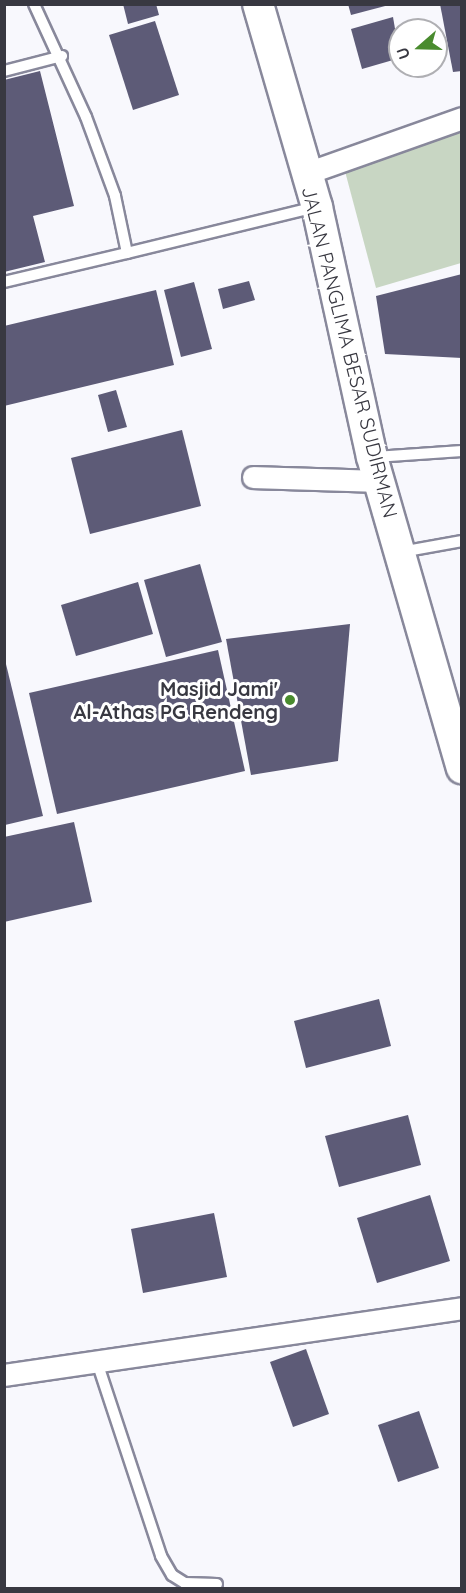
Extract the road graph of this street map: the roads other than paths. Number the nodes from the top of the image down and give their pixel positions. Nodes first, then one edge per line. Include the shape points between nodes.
1 (34, 4) edge
2 (258, 4) edge
3 (62, 56) junction
4 (4, 71) edge
5 (462, 118) edge
6 (308, 173) junction
7 (317, 207) junction
8 (128, 253) junction
9 (4, 282) edge
10 (462, 452) edge
11 (375, 469) junction
12 (254, 477) dead end
13 (462, 540) edge
14 (400, 552) junction
15 (462, 768) edge
16 (462, 1308) edge
17 (96, 1359) junction
18 (4, 1375) edge
19 (217, 1584) dead end

1 - 3 lane
2 - 6 main road, JALAN PANGLIMA BESAR SUDIRMAN
3 - 4 lane
3 - 8 lane via 115,196
5 - 6 street
6 - 7 main road, JALAN PANGLIMA BESAR SUDIRMAN
7 - 8 lane
7 - 11 main road, JALAN PANGLIMA BESAR SUDIRMAN
8 - 9 lane
10 - 11 lane
11 - 12 street
11 - 14 main road, JALAN PANGLIMA BESAR SUDIRMAN
13 - 14 lane
14 - 15 main road, JALAN PANGLIMA BESAR SUDIRMAN
16 - 17 street
17 - 18 street
17 - 19 lane via 161,1556 172,1575 185,1583

